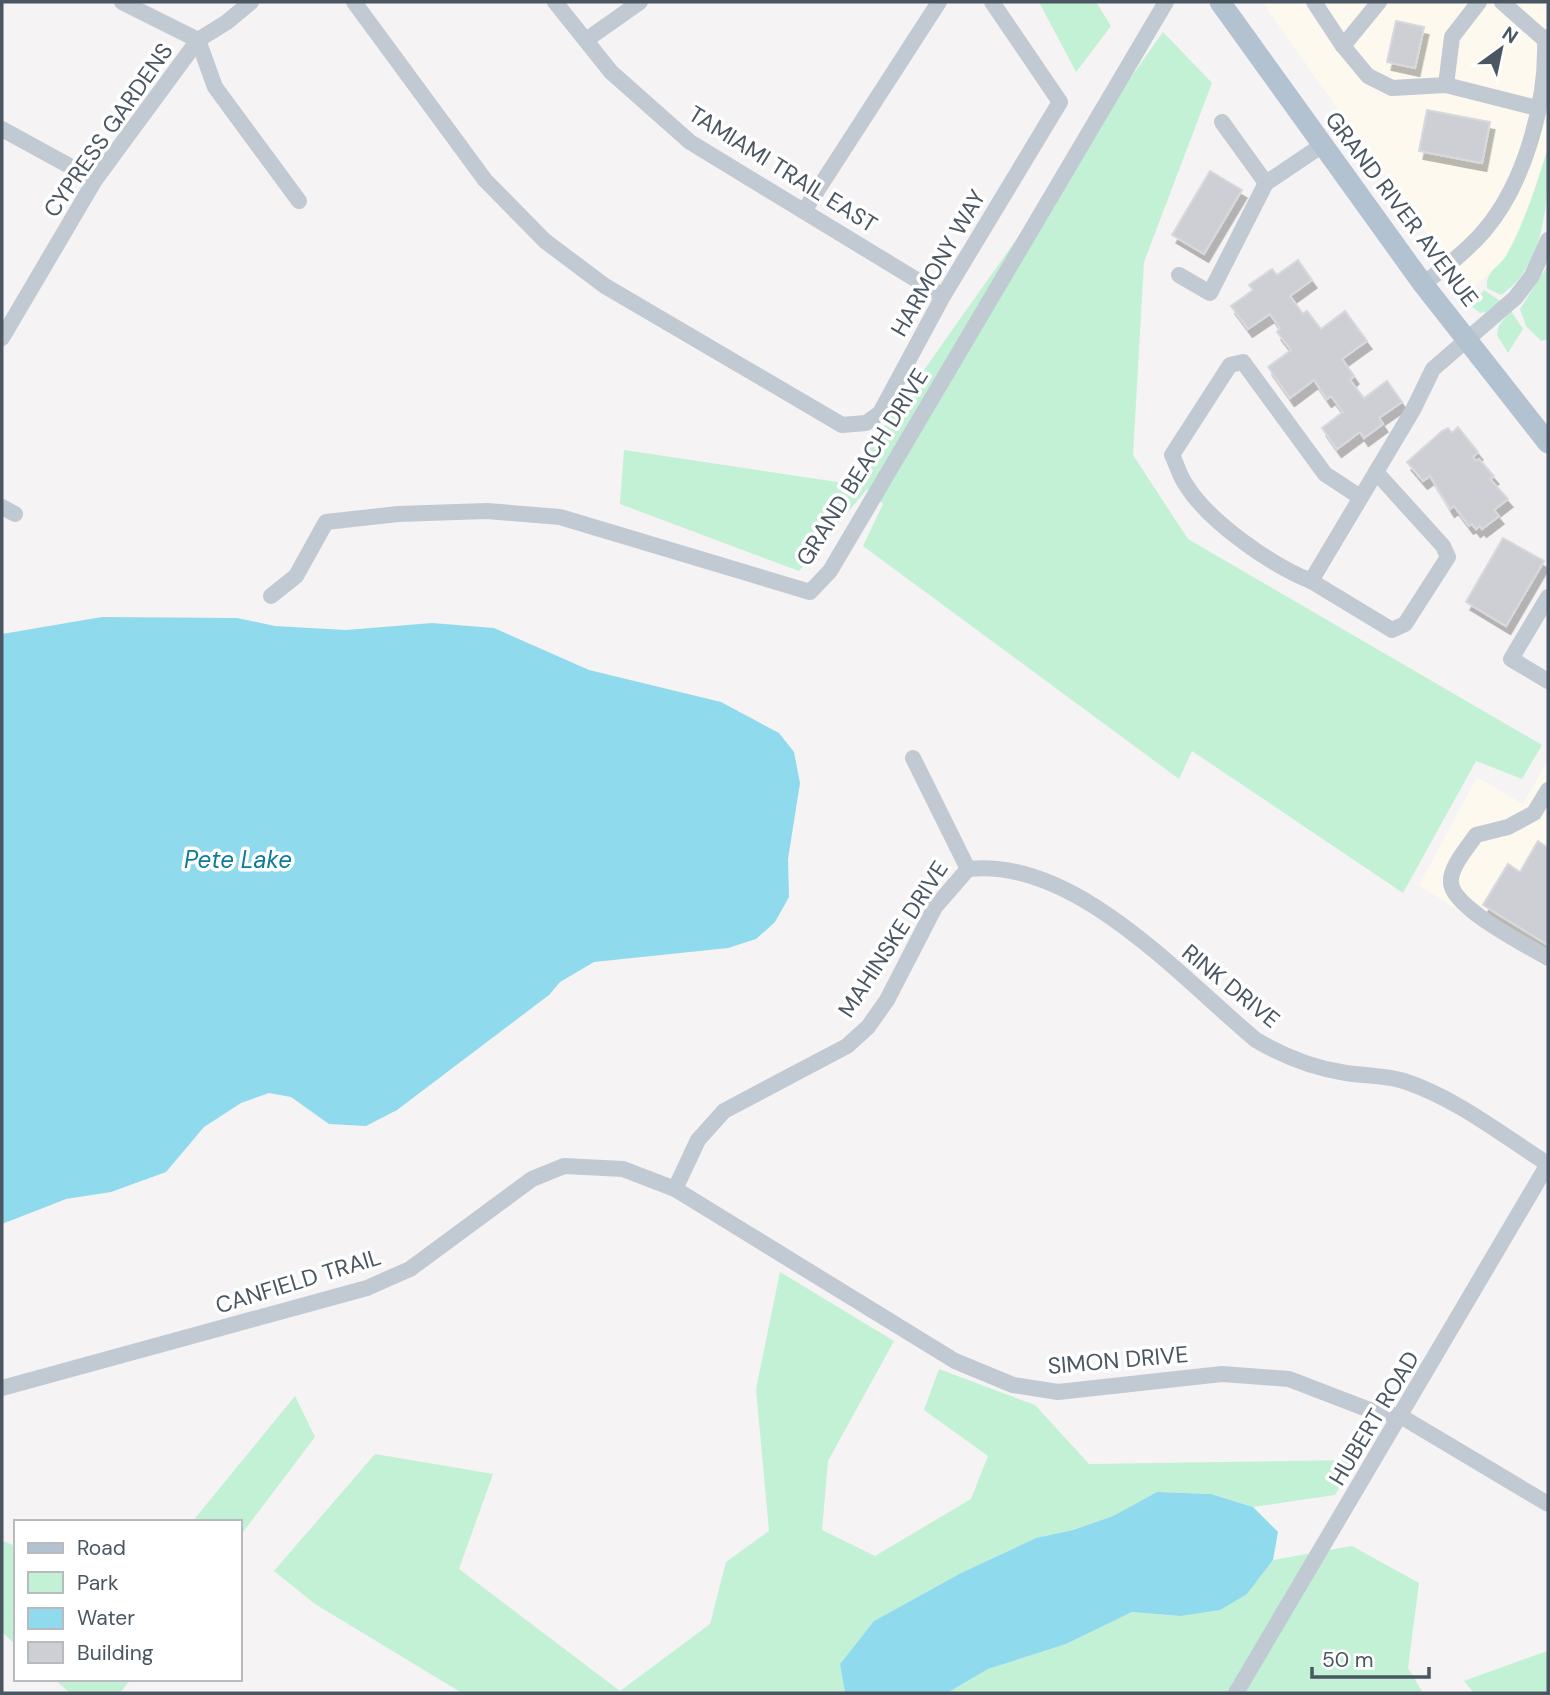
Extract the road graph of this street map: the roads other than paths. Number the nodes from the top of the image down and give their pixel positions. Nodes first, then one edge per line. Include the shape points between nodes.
1 (122, 2) edge
2 (251, 2) edge
3 (354, 2) edge
4 (555, 2) edge
5 (640, 2) edge
6 (939, 2) edge
7 (992, 2) edge
8 (1166, 2) edge
9 (1220, 2) edge
10 (1314, 2) edge
11 (1379, 2) edge
12 (1479, 2) edge
13 (1502, 2) edge
14 (1547, 39) edge
15 (198, 40) junction
16 (586, 40) junction
17 (1343, 46) junction
18 (1446, 85) junction
19 (1537, 108) junction
20 (1222, 122) dead end
21 (2, 129) edge
22 (1321, 146) junction
23 (95, 180) junction
24 (1266, 183) junction
25 (299, 201) dead end
26 (804, 211) junction
27 (1548, 240) edge
28 (1179, 275) dead end
29 (1423, 284) junction
30 (943, 296) junction
31 (7, 320) edge
32 (2, 338) edge
33 (1466, 340) junction
34 (1548, 443) edge
35 (1376, 472) junction
36 (1360, 497) junction
37 (1311, 581) junction
38 (271, 596) dead end
39 (1548, 597) edge
40 (1548, 681) edge
41 (913, 758) dead end
42 (1548, 790) edge
43 (968, 869) junction
44 (1548, 958) edge
45 (1548, 1164) edge
46 (675, 1189) junction
47 (2, 1388) edge
48 (1402, 1417) junction
49 (1548, 1504) edge
50 (1236, 1693) edge

1 - 15 street
2 - 15 street, CYPRESS GARDENS
3 - 30 street, HARMONY WAY via 485,180 545,241 605,286 842,425 866,423 880,414
4 - 16 street, TAMIAMI TRAIL EAST
5 - 16 street
6 - 26 street
7 - 30 street, HARMONY WAY via 1060,102
8 - 38 street, GRAND BEACH DRIVE via 830,571 810,592 560,517 487,511 326,522 296,576
9 - 22 main road, GRAND RIVER AVENUE
10 - 17 street
11 - 17 street
12 - 18 street via 1452,37
13 - 14 street
14 - 19 street
15 - 23 street, CYPRESS GARDENS
15 - 25 street via 215,87
16 - 26 street, TAMIAMI TRAIL EAST via 611,72 690,142
17 - 18 street via 1368,76 1383,85 1403,89
18 - 19 street
19 - 29 street via 1521,163 1492,221
20 - 24 street
21 - 23 street
22 - 24 street
22 - 29 main road, GRAND RIVER AVENUE
23 - 31 street, CYPRESS GARDENS
24 - 28 street via 1210,293
26 - 30 street, TAMIAMI TRAIL EAST
27 - 33 street via 1532,276 1515,298
29 - 33 main road, GRAND RIVER AVENUE
31 - 32 street, CYPRESS GARDENS
33 - 34 main road, GRAND RIVER AVENUE
33 - 35 street via 1428,377
35 - 36 street
35 - 37 street via 1448,557 1405,624 1392,630
36 - 37 street
36 - 37 street via 1325,474 1243,362 1230,365 1172,456 1186,486 1238,540
39 - 40 street via 1511,660
41 - 43 street, MAHINSKE DRIVE
42 - 44 street via 1534,813 1507,827 1476,835 1452,872 1451,882 1455,895 1467,906
43 - 45 street, RINK DRIVE via 992,866 1027,873 1068,890 1106,913 1256,1040 1281,1055 1313,1067 1383,1076 1420,1087
43 - 46 street, MAHINSKE DRIVE via 935,907 868,1027 838,1052 724,1111 698,1140
45 - 48 street, HUBERT ROAD
46 - 47 street, CANFIELD TRAIL via 623,1169 564,1166 532,1179 410,1269 368,1289
46 - 48 street, SIMON DRIVE via 955,1361 1013,1385 1058,1392 1222,1374 1261,1375 1289,1379 1367,1409
48 - 49 street, SIMON DRIVE
48 - 50 street, HUBERT ROAD

